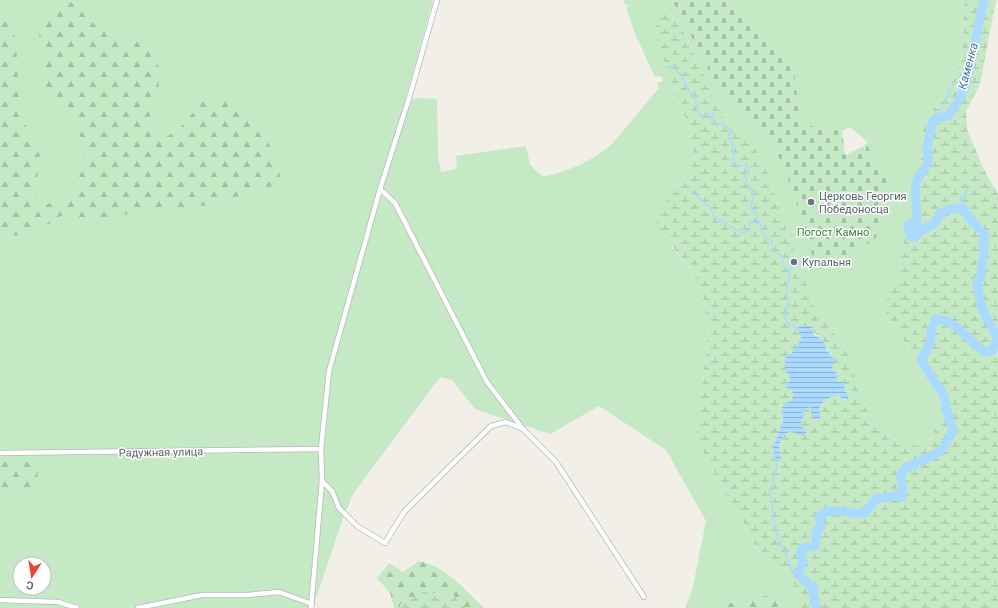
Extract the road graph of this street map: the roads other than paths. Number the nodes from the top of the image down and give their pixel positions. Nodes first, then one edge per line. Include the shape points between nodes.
1 (437, 0) edge
2 (380, 190) junction
3 (523, 429) junction
4 (321, 449) junction
5 (0, 453) edge
6 (322, 481) junction
7 (644, 597) dead end
8 (0, 600) edge
9 (311, 606) edge
10 (77, 608) edge
11 (138, 608) edge

1 - 2 street
2 - 3 street via 395,203 487,382
2 - 4 street via 329,371
3 - 6 street via 506,422 491,426 404,512 385,543 357,526 339,508 332,491
3 - 7 street via 556,462
4 - 5 street, Радужная улица
4 - 6 street
6 - 9 street
8 - 10 street via 58,602
9 - 11 street via 279,592 202,595

